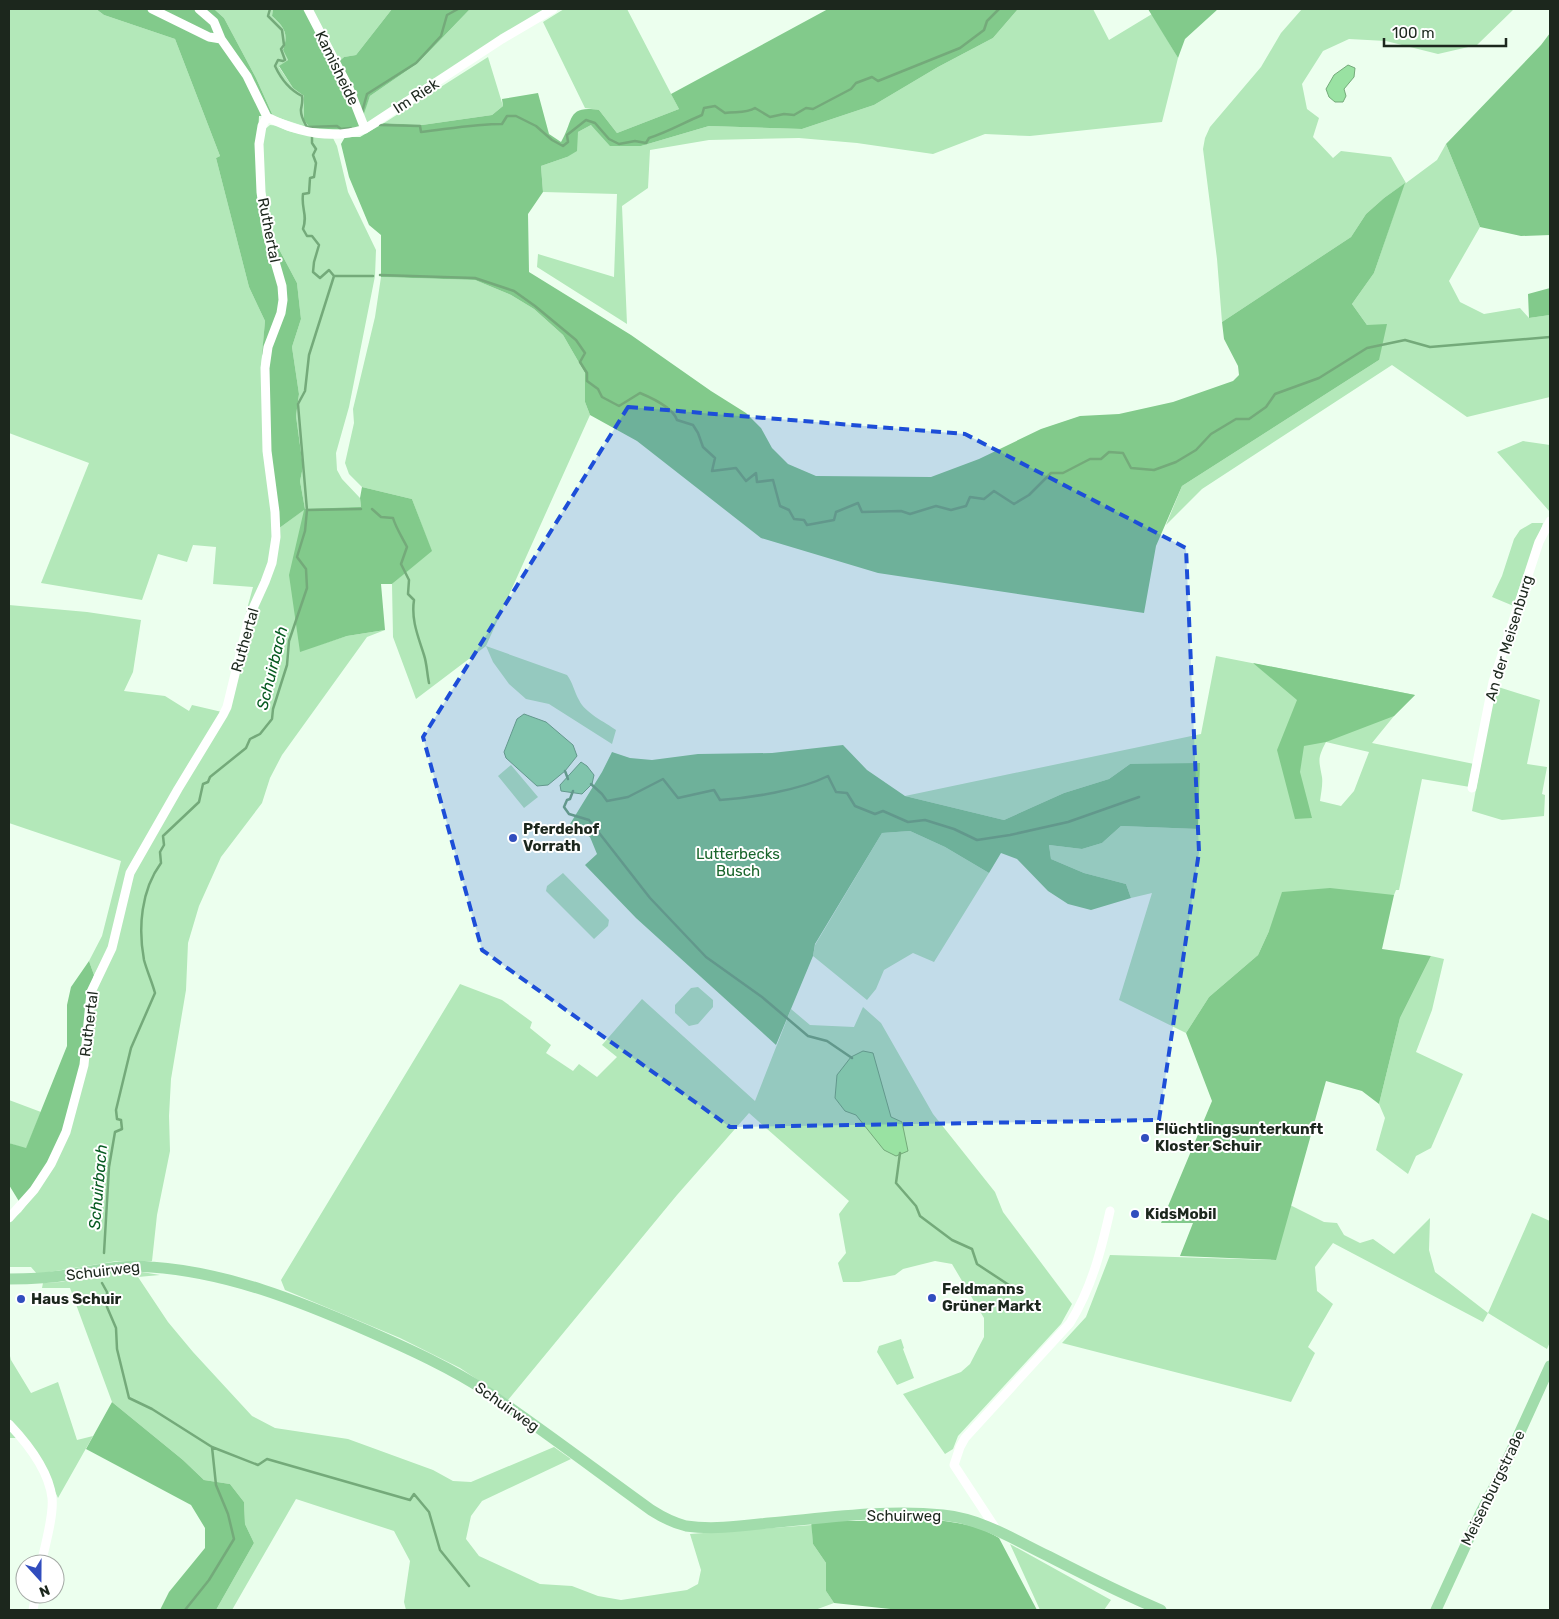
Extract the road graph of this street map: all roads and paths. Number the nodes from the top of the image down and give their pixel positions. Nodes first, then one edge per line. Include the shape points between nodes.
1 (152, 9) edge
2 (199, 9) edge
3 (308, 9) edge
4 (553, 9) edge
5 (221, 39) junction
6 (267, 117) junction
7 (365, 129) junction
8 (1550, 521) edge
9 (1472, 788) dead end
10 (1110, 1211) dead end
11 (9, 1218) edge
12 (9, 1279) edge
13 (1550, 1366) edge
14 (9, 1424) edge
15 (996, 1529) junction
16 (43, 1554) edge
17 (1161, 1610) edge
18 (1436, 1610) edge

1 - 5 street via 210,37
2 - 5 street via 214,22
3 - 7 street, Kamisheide via 349,88
4 - 7 street, Im Riek
5 - 6 street via 247,76
6 - 7 street, Im Riek via 292,128 315,133 353,133
6 - 11 street, Ruthertal via 259,144 261,192 267,234 283,300 265,368 267,451 276,524 272,563 249,617 227,707 130,873 112,948 91,992 84,1065 66,1132 34,1190
8 - 9 street, An der Meisenburg via 1493,682
10 - 15 street, Schuirweg via 1096,1266 1083,1301 1070,1323 960,1447 954,1465
12 - 15 main road, Schuirweg via 149,1266 199,1274 272,1292 338,1318 442,1366 488,1392 651,1510 669,1521 684,1525 736,1526 910,1513 963,1518
13 - 18 main road, Meisenburgstraße
14 - 16 street via 25,1441 49,1487 52,1506
15 - 17 main road, Schuirweg

